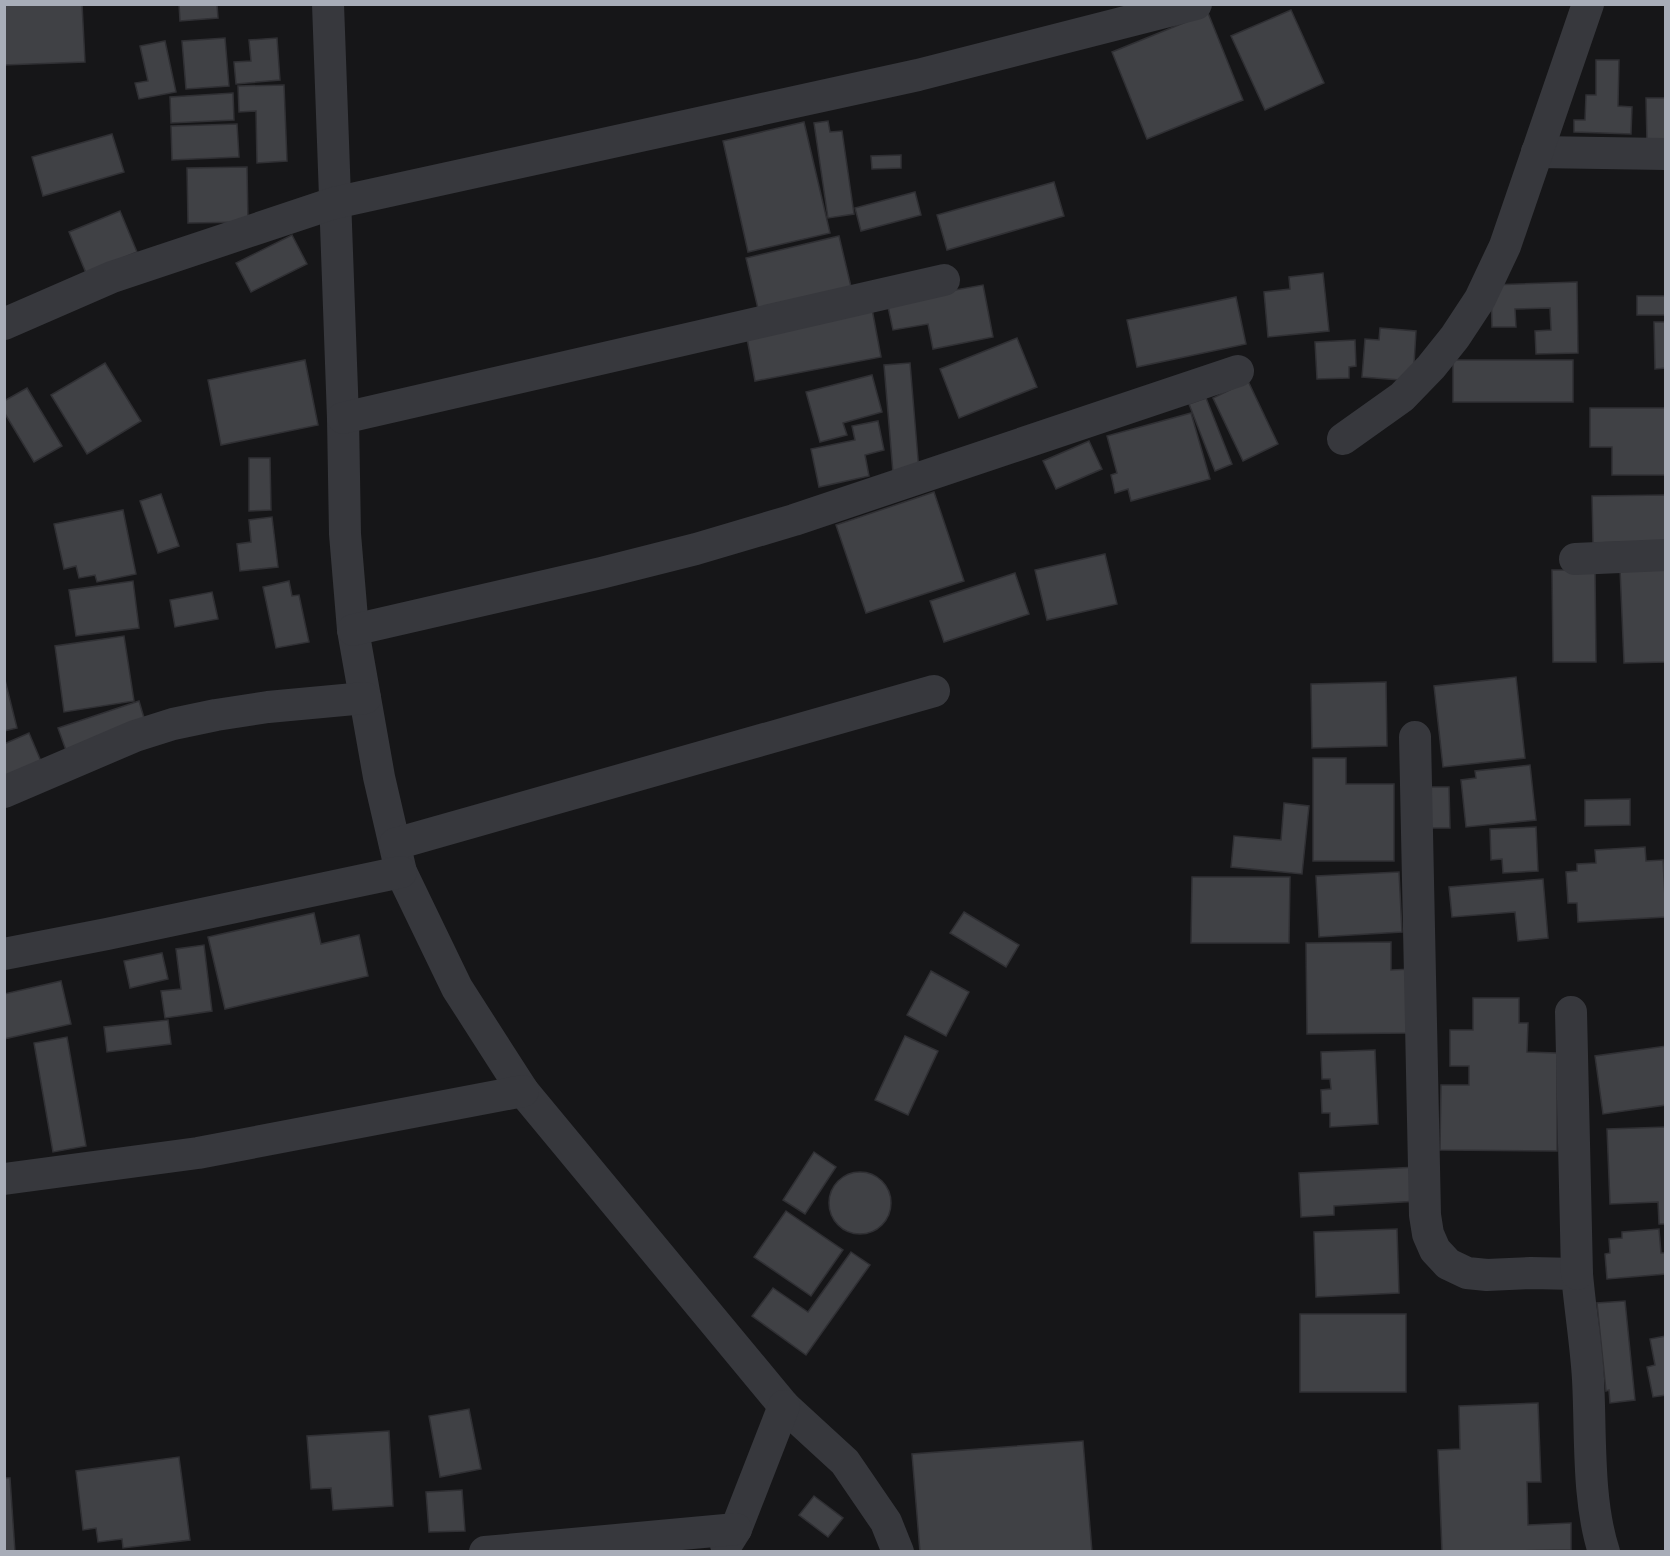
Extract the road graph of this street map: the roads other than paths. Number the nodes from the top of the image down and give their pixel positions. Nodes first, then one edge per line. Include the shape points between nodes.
1 (328, 4) edge
2 (1196, 4) edge
3 (1588, 4) edge
4 (1537, 152) junction
5 (1665, 154) edge
6 (334, 203) junction
7 (944, 280) dead end
8 (4, 324) edge
9 (1238, 371) dead end
10 (343, 418) junction
11 (1343, 439) dead end
12 (1665, 555) edge
13 (1575, 559) dead end
14 (353, 630) junction
15 (934, 692) dead end
16 (365, 698) junction
17 (1415, 737) dead end
18 (4, 792) edge
19 (398, 858) junction
20 (4, 954) edge
21 (1571, 1012) dead end
22 (523, 1091) junction
23 (4, 1179) edge
24 (1576, 1274) junction
25 (784, 1406) junction
26 (729, 1540) edge
27 (485, 1551) edge
28 (898, 1551) edge
29 (1604, 1551) edge

1 - 6 street
2 - 6 street via 907,78
3 - 4 street
4 - 5 street
4 - 11 street via 1505,246 1480,299 1455,337 1402,397
6 - 8 street via 112,278
6 - 10 street
7 - 10 street
9 - 14 street via 794,520 696,549
10 - 14 street via 345,534
12 - 13 street
14 - 16 street
15 - 19 street
16 - 18 street via 226,713 173,724 135,736
16 - 19 street via 378,777
17 - 24 street via 1428,1234 1436,1251 1467,1273
19 - 20 street via 106,934
19 - 22 street via 457,988
21 - 24 street
22 - 23 street via 198,1153
22 - 25 street
24 - 29 street via 1588,1377 1594,1502
25 - 26 street
25 - 28 street via 845,1462 886,1522
26 - 27 street

